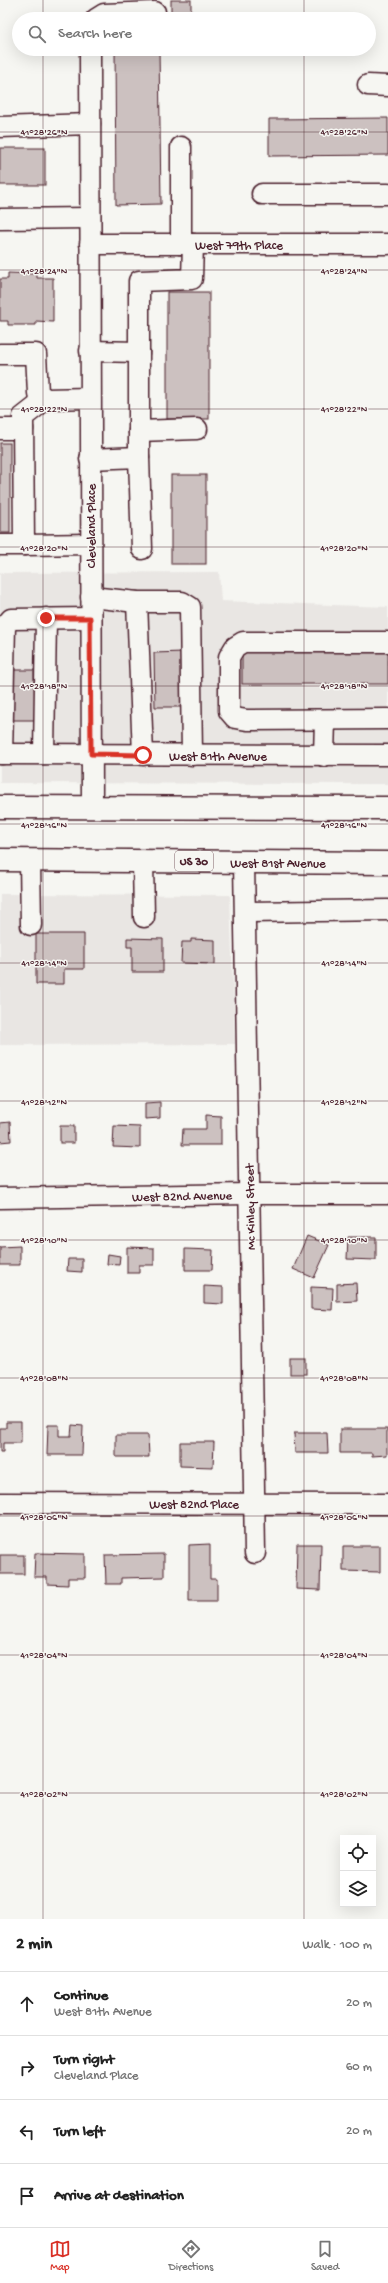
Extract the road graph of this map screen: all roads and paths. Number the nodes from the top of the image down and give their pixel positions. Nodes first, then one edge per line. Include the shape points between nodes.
1 (90, 56) edge
2 (368, 85) dead end
3 (388, 86) edge
4 (90, 124) junction
5 (0, 127) edge
6 (181, 147) dead end
7 (262, 194) dead end
8 (388, 194) edge
9 (90, 218) junction
10 (0, 219) edge
11 (90, 244) junction
12 (187, 244) junction
13 (388, 244) edge
14 (90, 351) junction
15 (140, 352) junction
16 (0, 354) edge
17 (90, 398) junction
18 (46, 399) junction
19 (0, 429) edge
20 (23, 429) junction
21 (197, 429) dead end
22 (140, 431) junction
23 (140, 457) junction
24 (90, 458) junction
25 (90, 544) junction
26 (0, 545) edge
27 (24, 545) junction
28 (142, 549) dead end
29 (90, 597) junction
30 (137, 602) junction
31 (46, 618) junction
32 (90, 618) junction
33 (388, 642) edge
34 (388, 719) edge
35 (325, 720) junction
36 (1, 754) edge
37 (44, 754) junction
38 (91, 754) junction
39 (143, 755) junction
40 (192, 755) junction
41 (388, 755) edge
42 (324, 756) junction
43 (0, 807) edge
44 (92, 807) junction
45 (388, 808) edge
46 (0, 860) edge
47 (30, 860) junction
48 (143, 861) junction
49 (244, 862) junction
50 (388, 863) edge
51 (388, 910) edge
52 (246, 912) junction
53 (144, 917) dead end
54 (31, 925) dead end
55 (248, 1194) junction
56 (388, 1194) edge
57 (0, 1198) edge
58 (0, 1503) edge
59 (256, 1504) junction
60 (388, 1504) edge
61 (255, 1553) dead end

1 - 4 street, Cleveland Place
2 - 3 street
4 - 5 street
4 - 9 street, Cleveland Place
6 - 12 street
7 - 8 street
9 - 10 street
9 - 11 street, Cleveland Place
11 - 12 street, West 79th Place
11 - 14 street, Cleveland Place
12 - 13 street, West 79th Place
12 - 15 street via 192,279 140,281
14 - 15 street
14 - 17 street, Cleveland Place
15 - 22 street
16 - 18 street via 36,354 38,393
17 - 18 street
17 - 24 street, Cleveland Place
18 - 20 street via 23,417
19 - 20 street
20 - 27 street
21 - 22 street
22 - 23 street
23 - 24 street
23 - 28 street
24 - 25 street, Cleveland Place
25 - 27 street
25 - 29 street, Cleveland Place
26 - 27 street
29 - 30 street
29 - 32 street, Cleveland Place
30 - 39 street
30 - 40 street via 182,602 190,607
31 - 32 street
31 - 36 street via 11,618 5,626
31 - 37 street
32 - 38 street, Cleveland Place
33 - 35 street via 243,642 234,647 230,657 229,711 235,718
34 - 35 street
35 - 42 street
36 - 37 street, West 81th Avenue
37 - 38 street, West 81th Avenue
38 - 39 street, West 81th Avenue
38 - 44 street, Cleveland Place
39 - 40 street, West 81th Avenue
40 - 42 street, West 81th Avenue
41 - 42 street, West 81th Avenue
43 - 44 main road
44 - 45 main road
46 - 47 main road, West 81st Avenue / US 30
47 - 48 main road, West 81st Avenue / US 30
47 - 54 street
48 - 49 main road, West 81st Avenue / US 30
48 - 53 street
49 - 50 main road, West 81st Avenue / US 30
49 - 52 street, Mc Kinley Street
51 - 52 street
52 - 55 street, Mc Kinley Street
55 - 56 street, West 82nd Avenue
55 - 57 street, West 82nd Avenue
55 - 59 street, Mc Kinley Street
58 - 59 street, West 82nd Place
59 - 60 street, West 82nd Place
59 - 61 street, Mc Kinley Street

